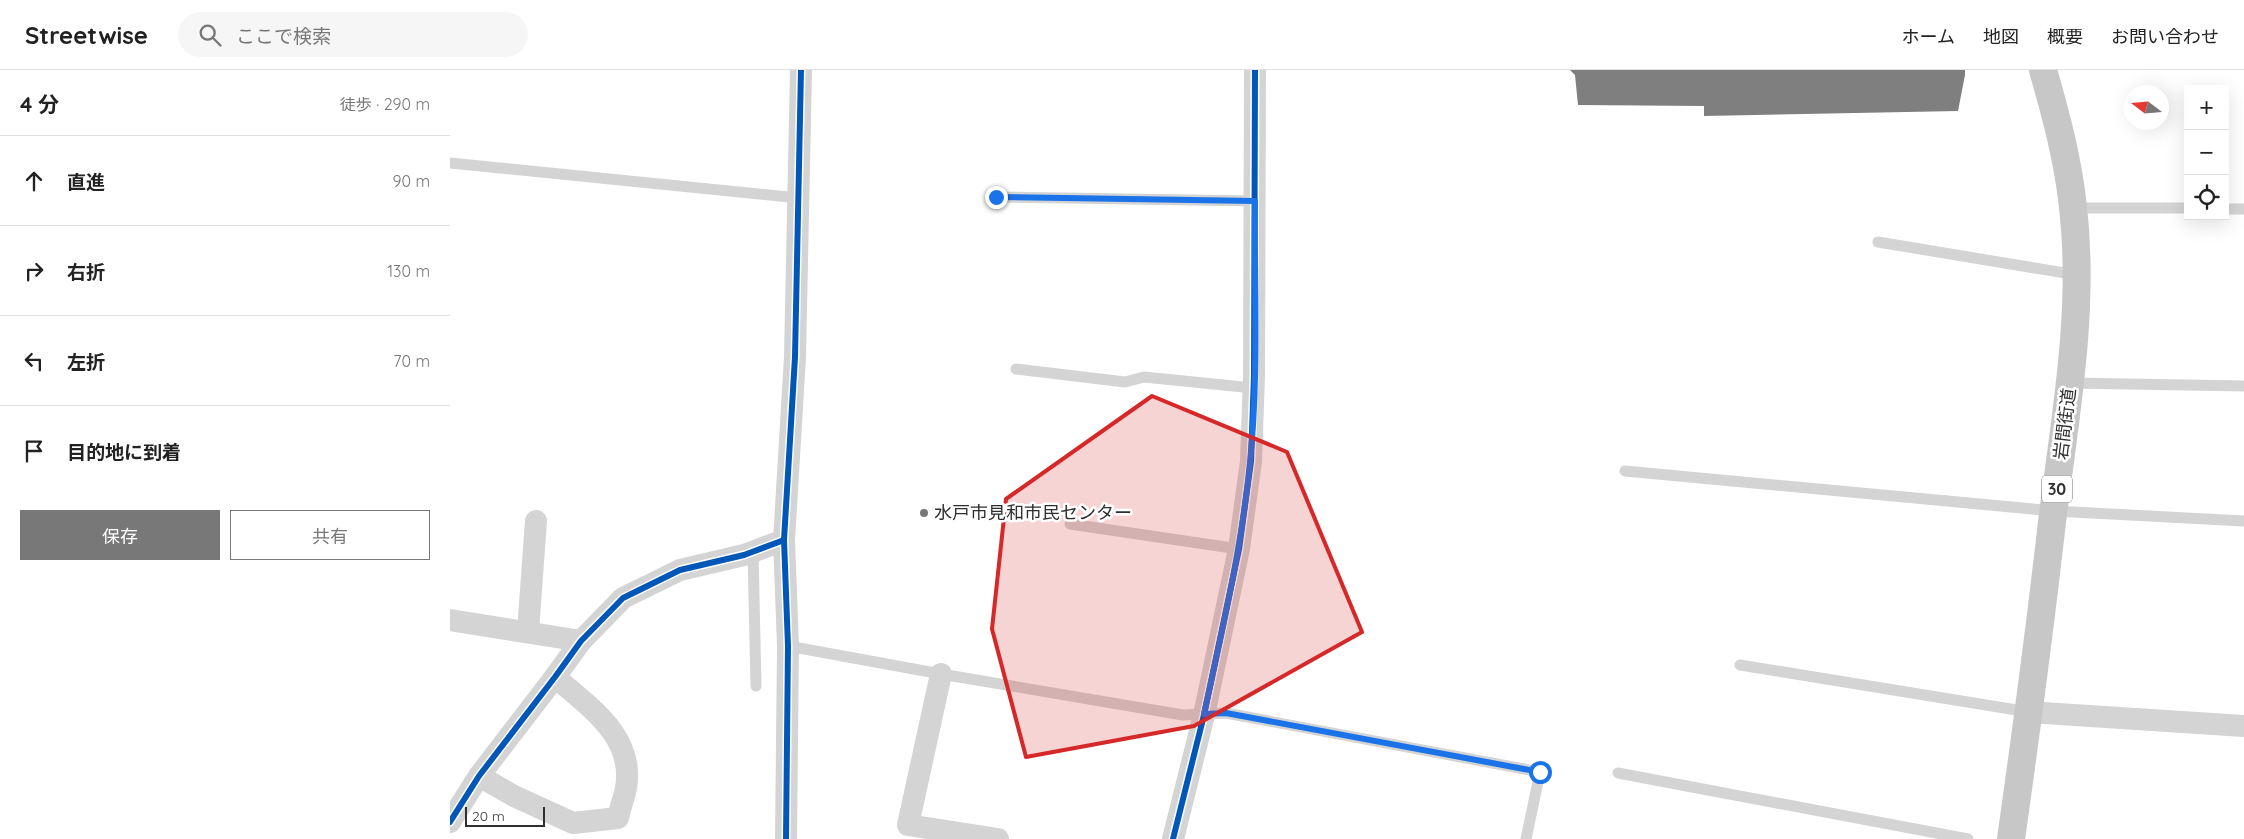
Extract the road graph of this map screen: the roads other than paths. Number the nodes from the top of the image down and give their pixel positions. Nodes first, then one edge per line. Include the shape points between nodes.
1 (801, 70) edge
2 (1255, 70) edge
3 (2043, 70) edge
4 (450, 163) edge
5 (996, 197) dead end
6 (799, 198) junction
7 (1255, 201) junction
8 (2073, 208) junction
9 (2184, 208) edge
10 (2229, 209) edge
11 (2244, 209) edge
12 (1878, 242) dead end
13 (2077, 276) junction
14 (1016, 368) dead end
15 (2070, 383) junction
16 (2244, 386) edge
17 (1254, 388) junction
18 (1625, 471) dead end
19 (2054, 511) junction
20 (536, 521) dead end
21 (2244, 521) edge
22 (1070, 524) dead end
23 (784, 540) junction
24 (1239, 548) junction
25 (753, 552) junction
26 (450, 620) edge
27 (528, 632) junction
28 (580, 641) junction
29 (788, 646) junction
30 (1740, 665) dead end
31 (940, 674) junction
32 (555, 677) junction
33 (756, 686) dead end
34 (2029, 712) junction
35 (1204, 714) junction
36 (2244, 726) edge
37 (1618, 773) dead end
38 (479, 776) junction
39 (450, 822) edge
40 (786, 839) edge
41 (998, 839) edge
42 (1173, 839) edge
43 (1526, 839) edge
44 (1968, 839) edge
45 (2011, 839) edge

1 - 6 street
2 - 7 street
3 - 8 main road, 岩間街道 / 30 via 2062,138
4 - 6 lane
5 - 7 lane
6 - 23 street via 795,357
7 - 17 street
8 - 9 lane
8 - 13 main road, 岩間街道 / 30
10 - 11 lane
12 - 13 lane
13 - 15 main road, 岩間街道 / 30
14 - 17 lane via 1124,382 1144,377
15 - 16 lane
15 - 19 main road, 岩間街道 / 30
17 - 24 street via 1251,461
18 - 19 lane
19 - 21 lane
19 - 34 main road, 岩間街道 / 30
20 - 27 street
22 - 24 lane
23 - 25 street
23 - 29 street
24 - 35 street
25 - 28 street via 680,570 623,598
25 - 33 lane
26 - 27 street
27 - 28 street
28 - 32 street
29 - 31 lane
29 - 40 street
30 - 34 lane
31 - 35 lane via 1183,715
31 - 41 street via 908,825
32 - 38 street
32 - 38 street via 605,720 622,745 626,787 618,818 573,823
34 - 36 street
34 - 45 main road, 岩間街道 / 30
35 - 42 street
35 - 43 lane via 1226,713 1540,772
37 - 44 lane
38 - 39 street

